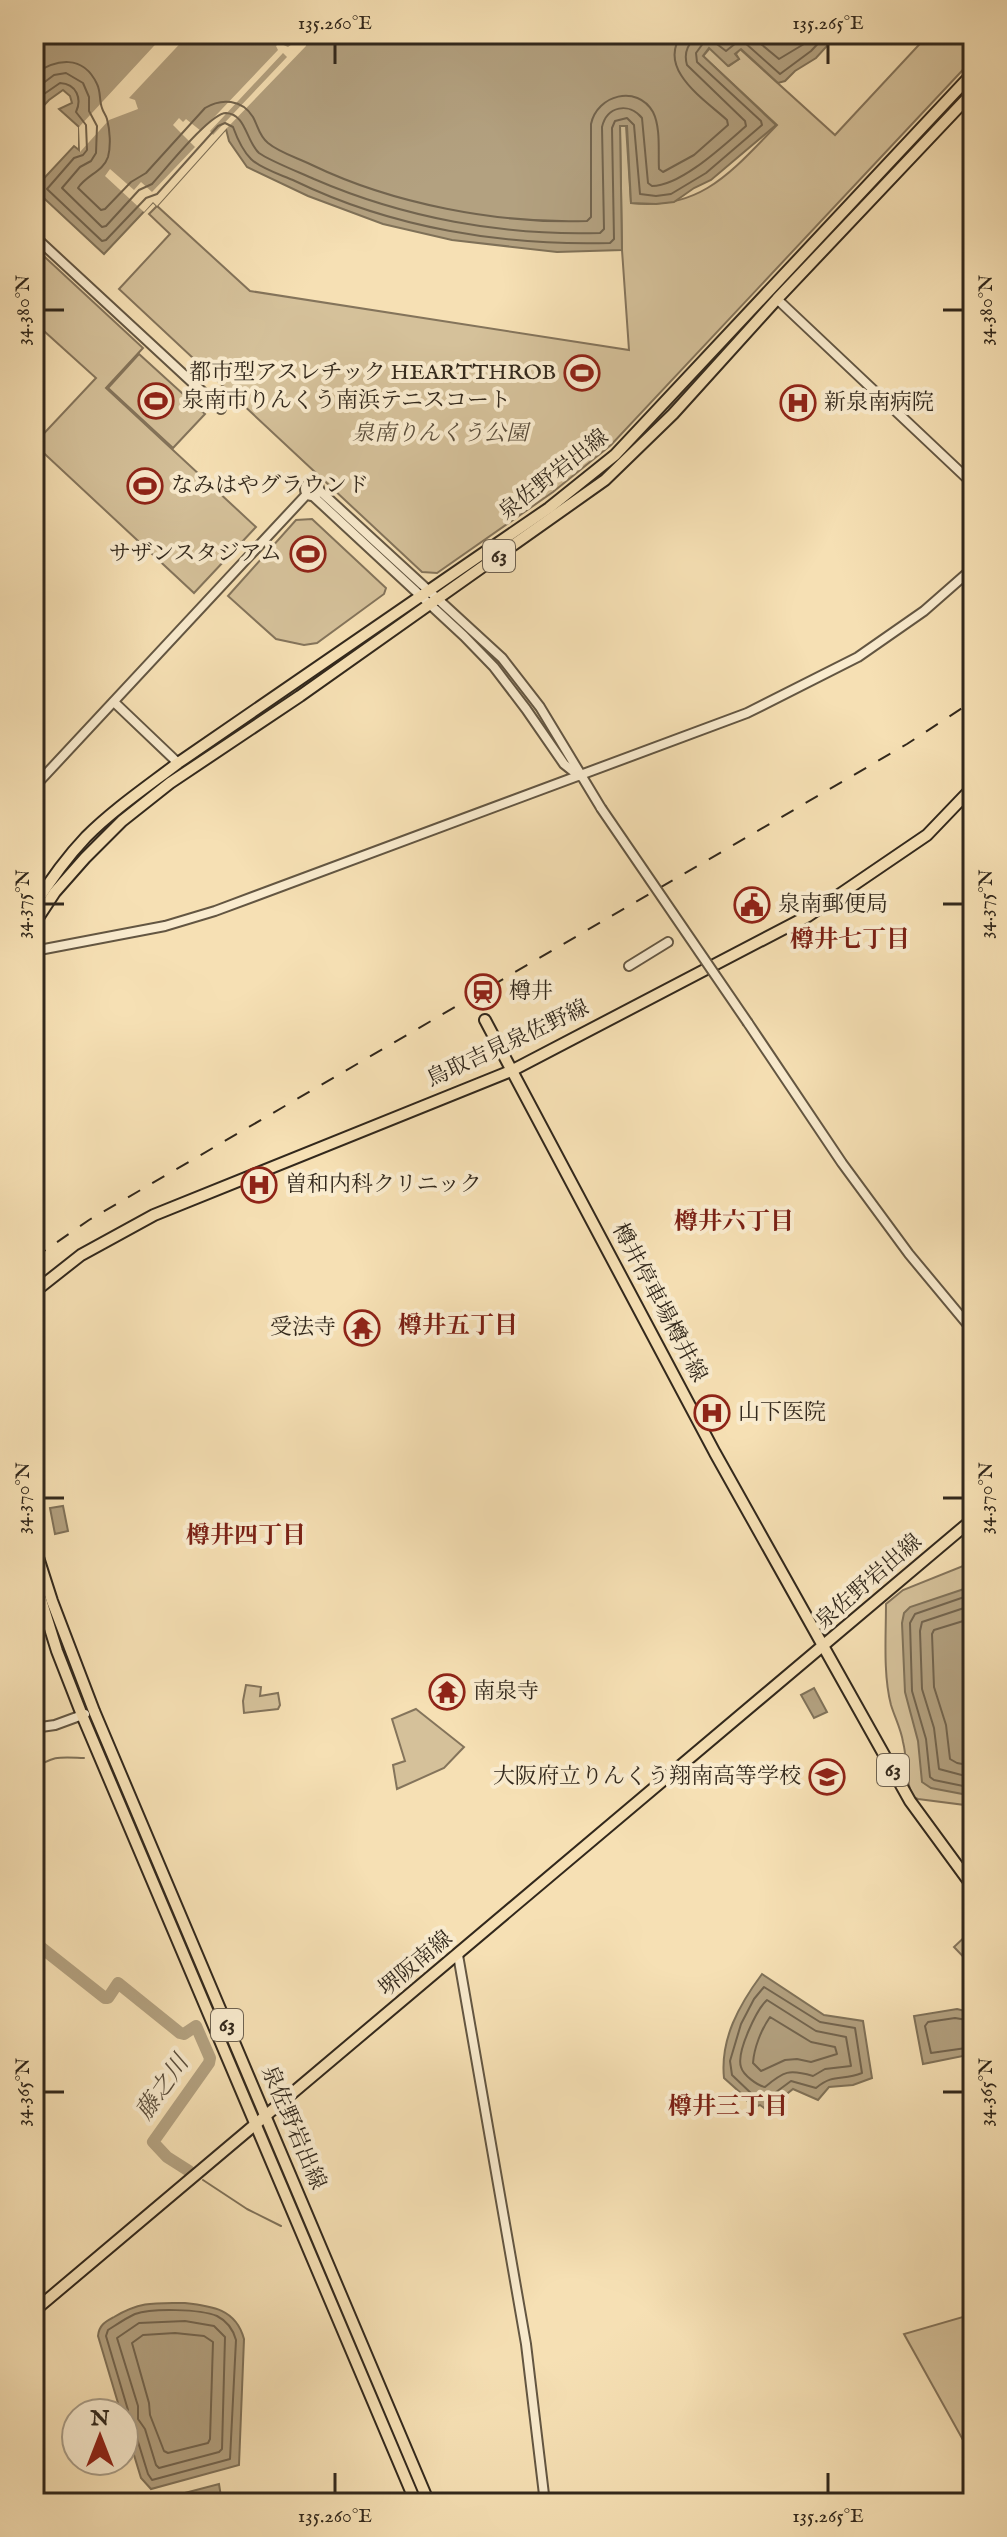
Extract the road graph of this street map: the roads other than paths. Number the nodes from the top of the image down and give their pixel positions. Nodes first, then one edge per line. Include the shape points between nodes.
1 (973, 73) edge
2 (973, 92) edge
3 (34, 236) edge
4 (777, 299) junction
5 (221, 409) dead end
6 (973, 484) edge
7 (973, 568) edge
8 (424, 594) junction
9 (434, 602) junction
10 (114, 702) junction
11 (178, 763) junction
12 (580, 776) junction
13 (34, 787) edge
14 (973, 787) edge
15 (34, 906) edge
16 (34, 924) edge
17 (668, 942) dead end
18 (34, 951) edge
19 (629, 966) dead end
20 (485, 1020) dead end
21 (511, 1071) junction
22 (34, 1292) edge
23 (973, 1331) edge
24 (973, 1519) edge
25 (34, 1545) edge
26 (34, 1577) edge
27 (823, 1646) junction
28 (94, 1711) junction
29 (82, 1715) junction
30 (34, 1728) edge
31 (973, 1887) edge
32 (458, 1955) junction
33 (266, 2116) junction
34 (256, 2126) junction
35 (34, 2311) edge
36 (416, 2503) edge
37 (429, 2503) edge
38 (545, 2503) edge

1 - 8 main road, 泉佐野岩出線 / 63 via 615,455 549,508
2 - 4 main road, 泉佐野岩出線 / 63
3 - 5 street
4 - 6 street
4 - 9 main road, 泉佐野岩出線 / 63 via 605,480
7 - 12 street via 924,611 858,657 747,713
8 - 9 street
8 - 10 street via 313,493
8 - 11 main road, 泉佐野岩出線 / 63
9 - 12 street via 502,658 540,707
9 - 16 main road, 泉佐野岩出線 / 63 via 122,821 55,892
10 - 11 street
10 - 13 street
11 - 15 main road, 泉佐野岩出線 / 63 via 87,837
12 - 18 street via 215,911
12 - 23 street, bridge via 859,1186
14 - 21 main road, 鳥取吉見泉佐野線 via 927,835 808,916
17 - 19 street
20 - 21 main road, 樽井停車場樽井線
21 - 22 main road, 鳥取吉見泉佐野線 via 154,1215 81,1255
21 - 27 main road, 樽井停車場樽井線
24 - 27 main road, 泉佐野岩出線
25 - 28 main road, 泉佐野岩出線 / 63
26 - 29 main road, 泉佐野岩出線 / 63
27 - 31 main road, 泉佐野岩出線 / 63 via 910,1801
27 - 32 main road, 堺阪南線
28 - 29 street
28 - 33 main road, 泉佐野岩出線 / 63
29 - 30 street
29 - 34 main road, 泉佐野岩出線 / 63
32 - 33 main road, 堺阪南線
32 - 38 street via 524,2330
33 - 34 main road, 堺阪南線
33 - 37 main road, 泉佐野岩出線 / 63
34 - 35 main road, 堺阪南線
34 - 36 main road, 泉佐野岩出線 / 63

